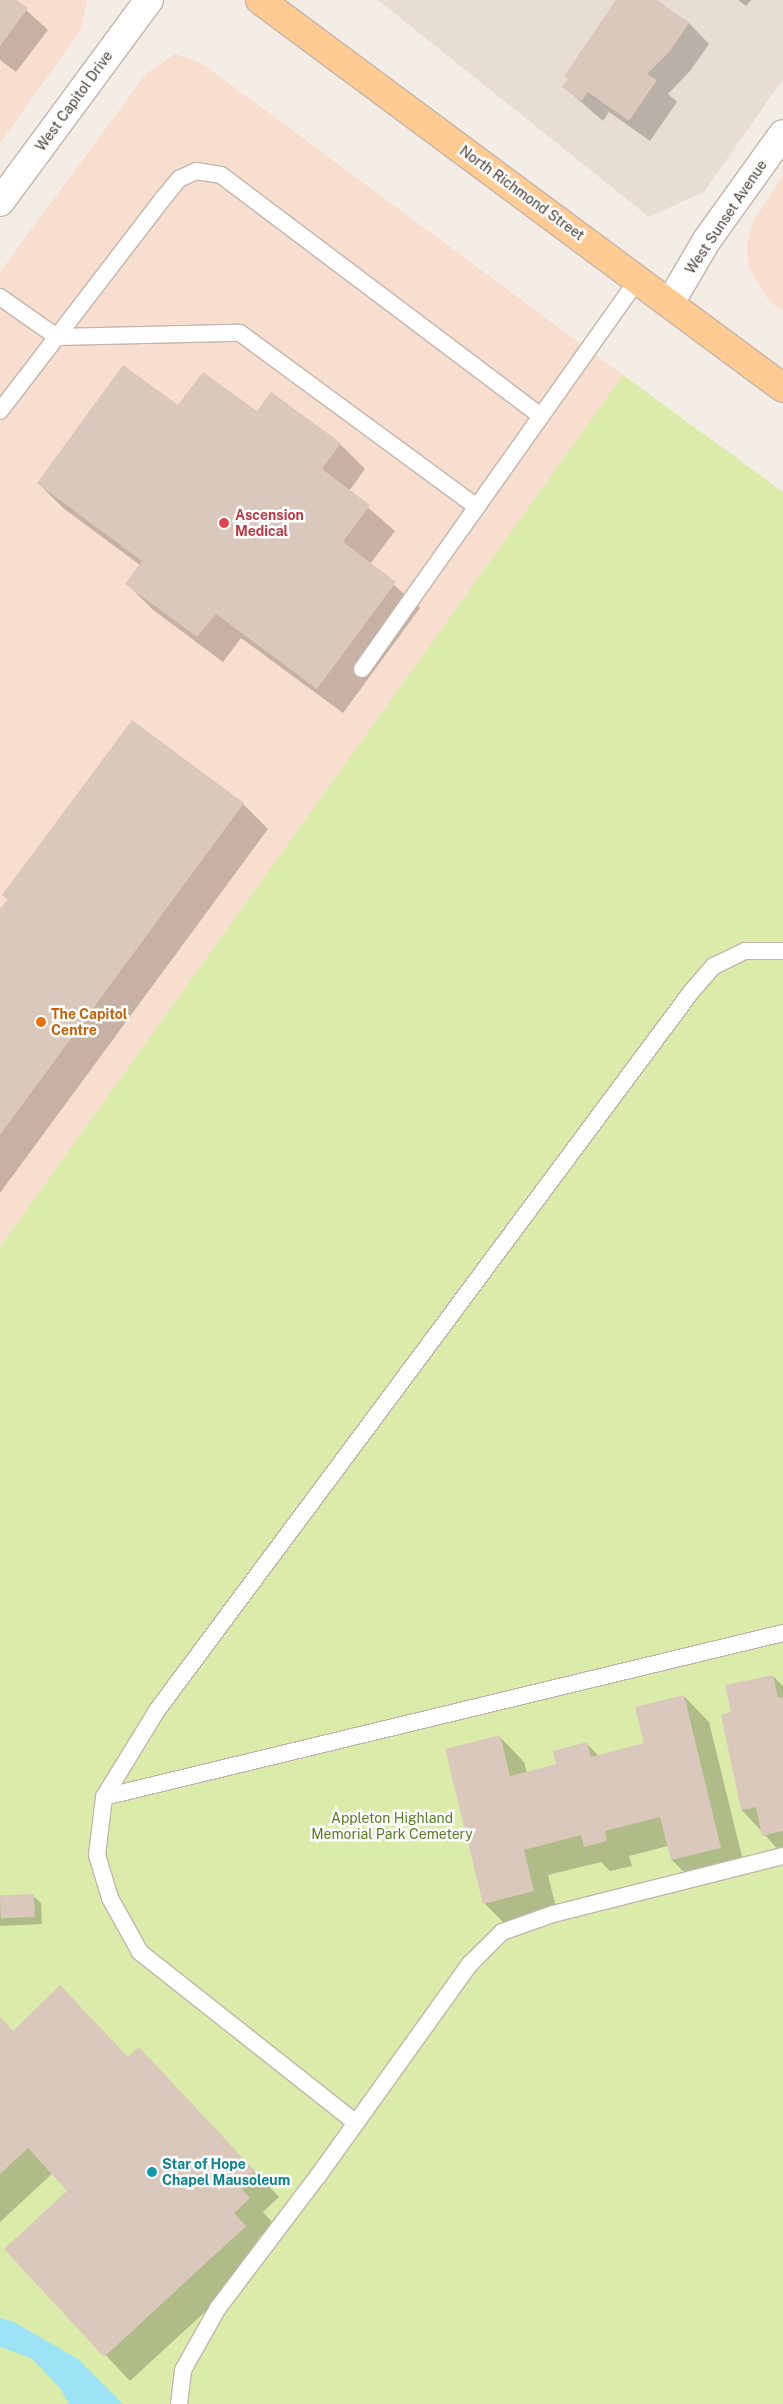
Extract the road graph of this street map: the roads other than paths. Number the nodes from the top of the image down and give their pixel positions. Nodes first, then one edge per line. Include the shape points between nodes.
1 (149, 0) edge
2 (260, 0) edge
3 (783, 134) edge
4 (0, 202) edge
5 (638, 279) junction
6 (0, 297) edge
7 (670, 303) junction
8 (57, 337) junction
9 (783, 388) edge
10 (0, 411) edge
11 (541, 416) junction
12 (477, 507) junction
13 (362, 669) dead end
14 (783, 951) edge
15 (783, 1633) edge
16 (104, 1797) junction
17 (783, 1856) edge
18 (355, 2122) junction
19 (179, 2404) edge

1 - 4 street, West Capitol Drive
2 - 5 main road, North Richmond Street
3 - 7 street, West Sunset Avenue via 707,240
5 - 7 main road, North Richmond Street
5 - 11 lane
6 - 8 lane
7 - 9 main road, North Richmond Street
8 - 10 lane
8 - 11 lane via 179,179 196,171 221,175
8 - 12 lane via 240,333
11 - 12 lane
12 - 13 lane
14 - 16 lane via 745,951 714,966 691,992 158,1709
15 - 16 lane
16 - 18 lane via 97,1855 110,1898 140,1952
17 - 18 lane via 553,1914 502,1932 470,1964
18 - 19 lane via 218,2308 183,2370

